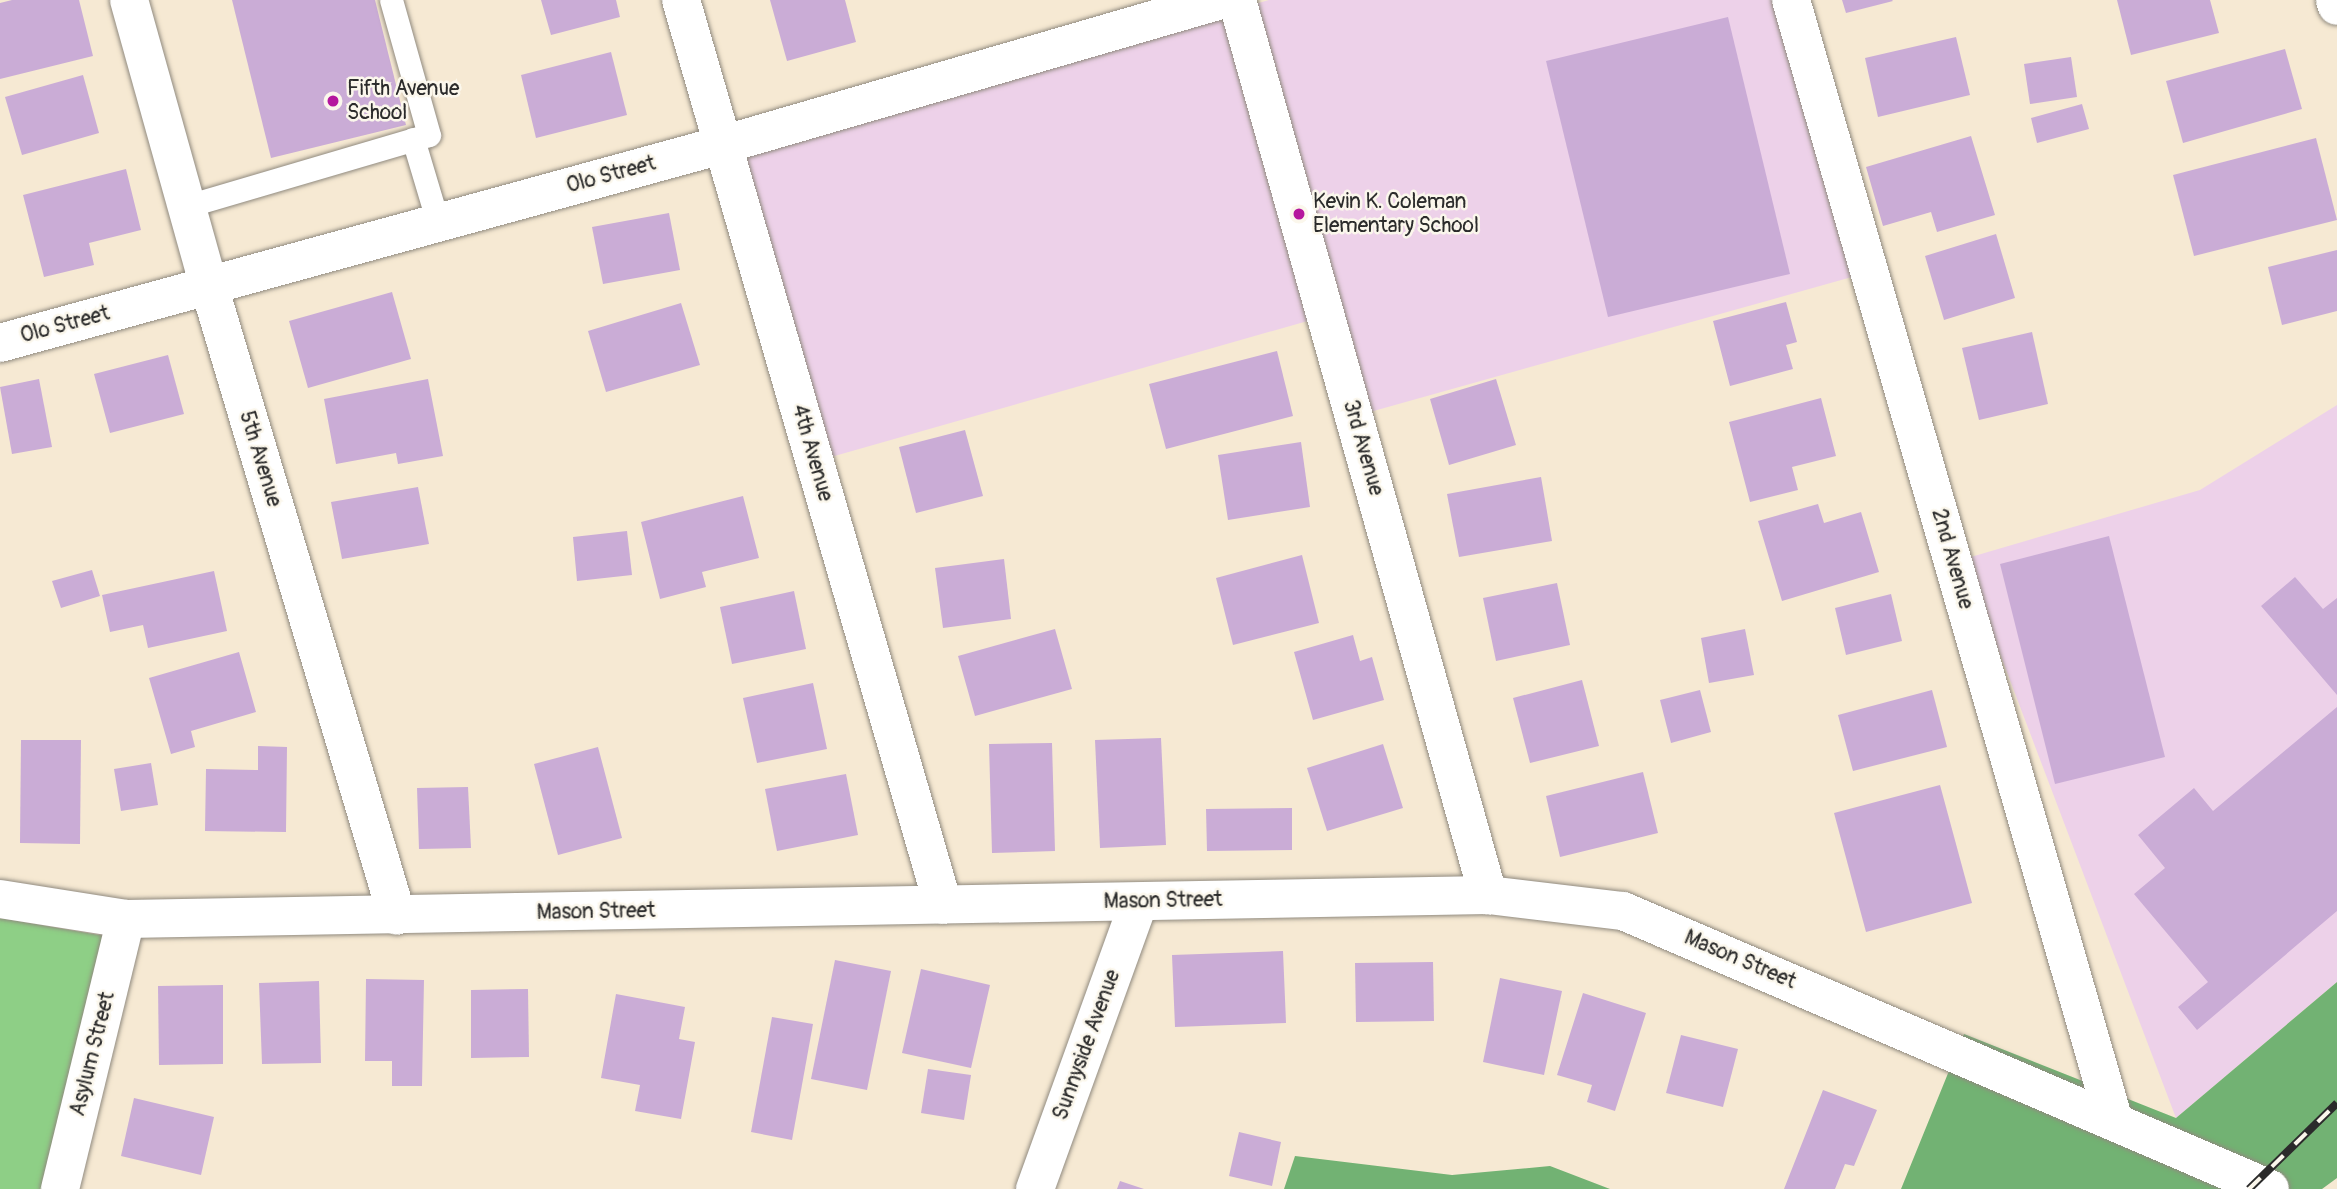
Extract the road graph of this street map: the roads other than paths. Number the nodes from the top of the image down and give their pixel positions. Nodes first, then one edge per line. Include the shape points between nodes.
1 (129, 0) edge
2 (391, 0) edge
3 (681, 0) edge
4 (1221, 0) edge
5 (1237, 0) edge
6 (1791, 0) edge
7 (2335, 0) edge
8 (2337, 6) edge
9 (413, 139) junction
10 (722, 145) junction
11 (187, 206) junction
12 (438, 223) junction
13 (209, 286) junction
14 (0, 343) edge
15 (1488, 895) junction
16 (0, 899) edge
17 (1139, 902) junction
18 (943, 905) junction
19 (397, 916) junction
20 (126, 919) junction
21 (2113, 1118) junction
22 (61, 1189) edge
23 (1035, 1189) edge
24 (2270, 1189) edge

1 - 11 street, 5th Avenue
2 - 9 lane via 429,135
3 - 10 street, 4th Avenue
4 - 10 street, Olo Street
5 - 15 street, 3rd Avenue
6 - 21 street, 2nd Avenue
7 - 8 street
9 - 11 lane
9 - 12 lane
10 - 12 street, Olo Street
10 - 18 street, 4th Avenue
11 - 13 street, 5th Avenue
12 - 13 street, Olo Street
13 - 14 street, Olo Street
13 - 19 street, 5th Avenue
15 - 17 street, Mason Street
15 - 21 street, Mason Street via 1623,911
16 - 20 street, Mason Street
17 - 18 street, Mason Street
17 - 23 street, Sunnyside Avenue
18 - 19 street, Mason Street
19 - 20 street, Mason Street
20 - 22 street, Asylum Street
21 - 24 street, Mason Street

